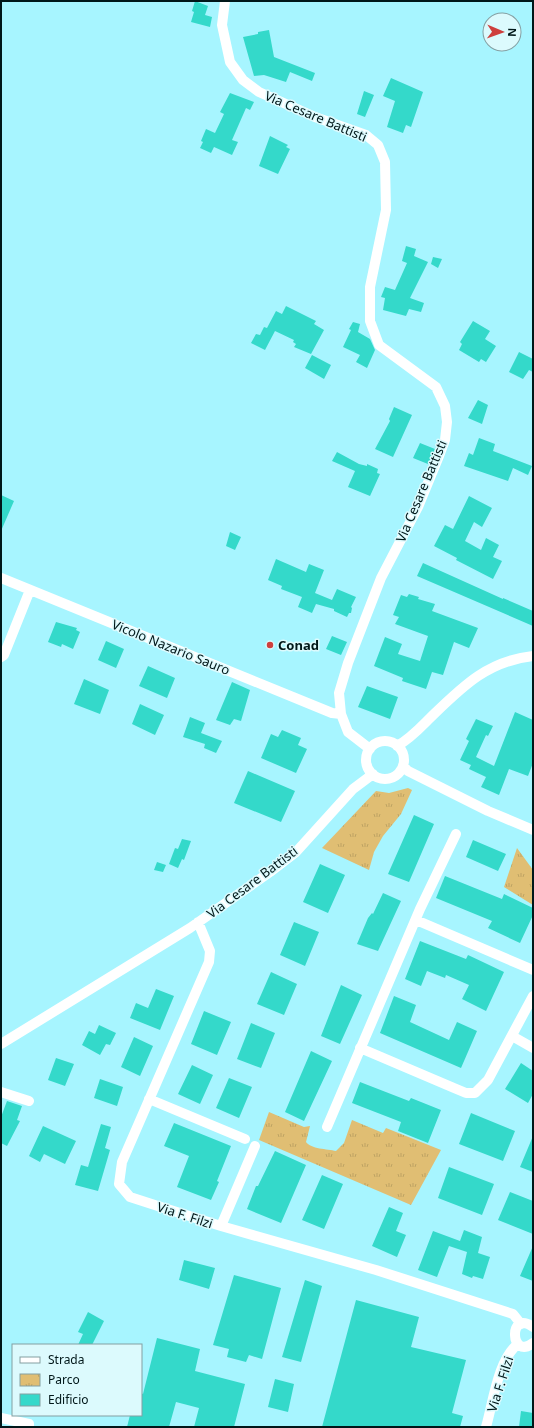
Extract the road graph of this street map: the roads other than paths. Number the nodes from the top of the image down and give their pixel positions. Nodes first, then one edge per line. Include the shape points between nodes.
1 (225, 1) edge
2 (1, 578) edge
3 (30, 590) junction
4 (533, 656) edge
5 (1, 657) edge
6 (341, 714) junction
7 (397, 746) junction
8 (370, 749) junction
9 (403, 766) junction
10 (373, 774) junction
11 (533, 830) edge
12 (456, 834) dead end
13 (416, 920) junction
14 (198, 922) junction
15 (533, 970) edge
16 (533, 996) edge
17 (512, 1036) junction
18 (1, 1044) edge
19 (360, 1048) junction
20 (533, 1048) edge
21 (1, 1092) edge
22 (149, 1099) junction
23 (29, 1101) dead end
24 (327, 1126) dead end
25 (245, 1139) dead end
26 (254, 1146) dead end
27 (221, 1226) junction
28 (521, 1324) junction
29 (533, 1327) edge
30 (533, 1343) edge
31 (518, 1344) junction
32 (1, 1418) edge
33 (29, 1427) edge
34 (486, 1427) edge

1 - 6 street, Via Cesare Battisti via 222,25 230,62 243,80 259,92 366,135 378,144 385,162 386,210 370,287 370,321 379,345 436,387 445,406 445,440 418,506 381,578 348,663 339,693
2 - 3 street, Vicolo Nazario Sauro
3 - 5 street
3 - 6 street, Vicolo Nazario Sauro via 332,713
4 - 7 street via 502,663 480,673 415,733
6 - 8 street, Via Cesare Battisti via 348,732
7 - 8 street via 386,741
7 - 9 street via 403,755
8 - 10 street via 366,759
9 - 10 street via 390,778 384,779
9 - 11 street via 408,771 488,811
10 - 14 street, Via Cesare Battisti via 353,789 296,852
12 - 13 street
13 - 15 street
13 - 19 street
14 - 18 street, Via Cesare Battisti
14 - 22 street, Via F. Filzi via 210,951 209,962
16 - 17 street
17 - 19 street via 488,1080 475,1093 466,1093
17 - 20 street
19 - 24 street
21 - 23 street
22 - 25 street
22 - 27 street, Via F. Filzi via 122,1162 119,1184 130,1197
26 - 27 street
27 - 28 street, Via F. Filzi via 376,1270 513,1314
28 - 29 street
28 - 31 street via 514,1335
30 - 31 street via 525,1346
31 - 34 street, Via F. Filzi via 508,1354 502,1367
32 - 33 street via 30,1424

